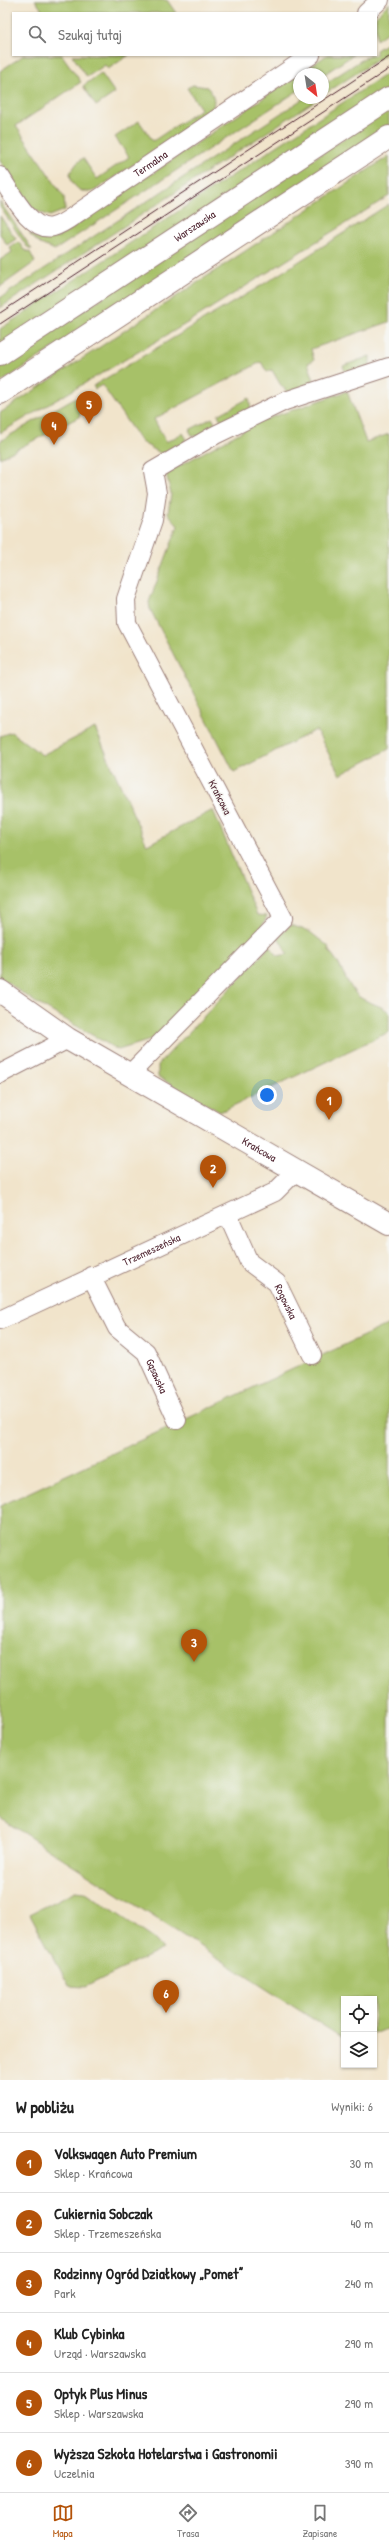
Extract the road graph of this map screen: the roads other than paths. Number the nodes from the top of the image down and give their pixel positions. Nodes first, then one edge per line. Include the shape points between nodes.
1 (380, 0) edge
2 (367, 12) edge
3 (310, 56) edge
4 (389, 98) edge
5 (389, 137) edge
6 (0, 176) edge
7 (0, 354) edge
8 (389, 367) edge
9 (0, 393) edge
10 (0, 991) edge
11 (68, 1039) junction
12 (131, 1073) junction
13 (0, 1074) edge
14 (297, 1170) junction
15 (228, 1215) junction
16 (389, 1224) edge
17 (91, 1276) junction
18 (0, 1320) edge
19 (312, 1355) dead end
20 (177, 1420) dead end

1 - 2 street
3 - 6 street, Termalna via 53,227 43,227 33,222
4 - 7 main road, Warszawska
5 - 9 main road
8 - 12 street, Krańcowa via 285,401 215,435 153,471 157,493 153,520 126,599 127,623 283,918
10 - 11 main road, Krańcowa
11 - 12 main road, Krańcowa
11 - 13 street
12 - 14 main road, Krańcowa
14 - 15 street, Trzemeszeńska via 275,1192
14 - 16 main road, Krańcowa
15 - 17 street, Trzemeszeńska
15 - 19 street, Rogowska via 249,1262 277,1283
17 - 18 street, Trzemeszeńska
17 - 20 street, Gąsawska via 117,1328 146,1352

